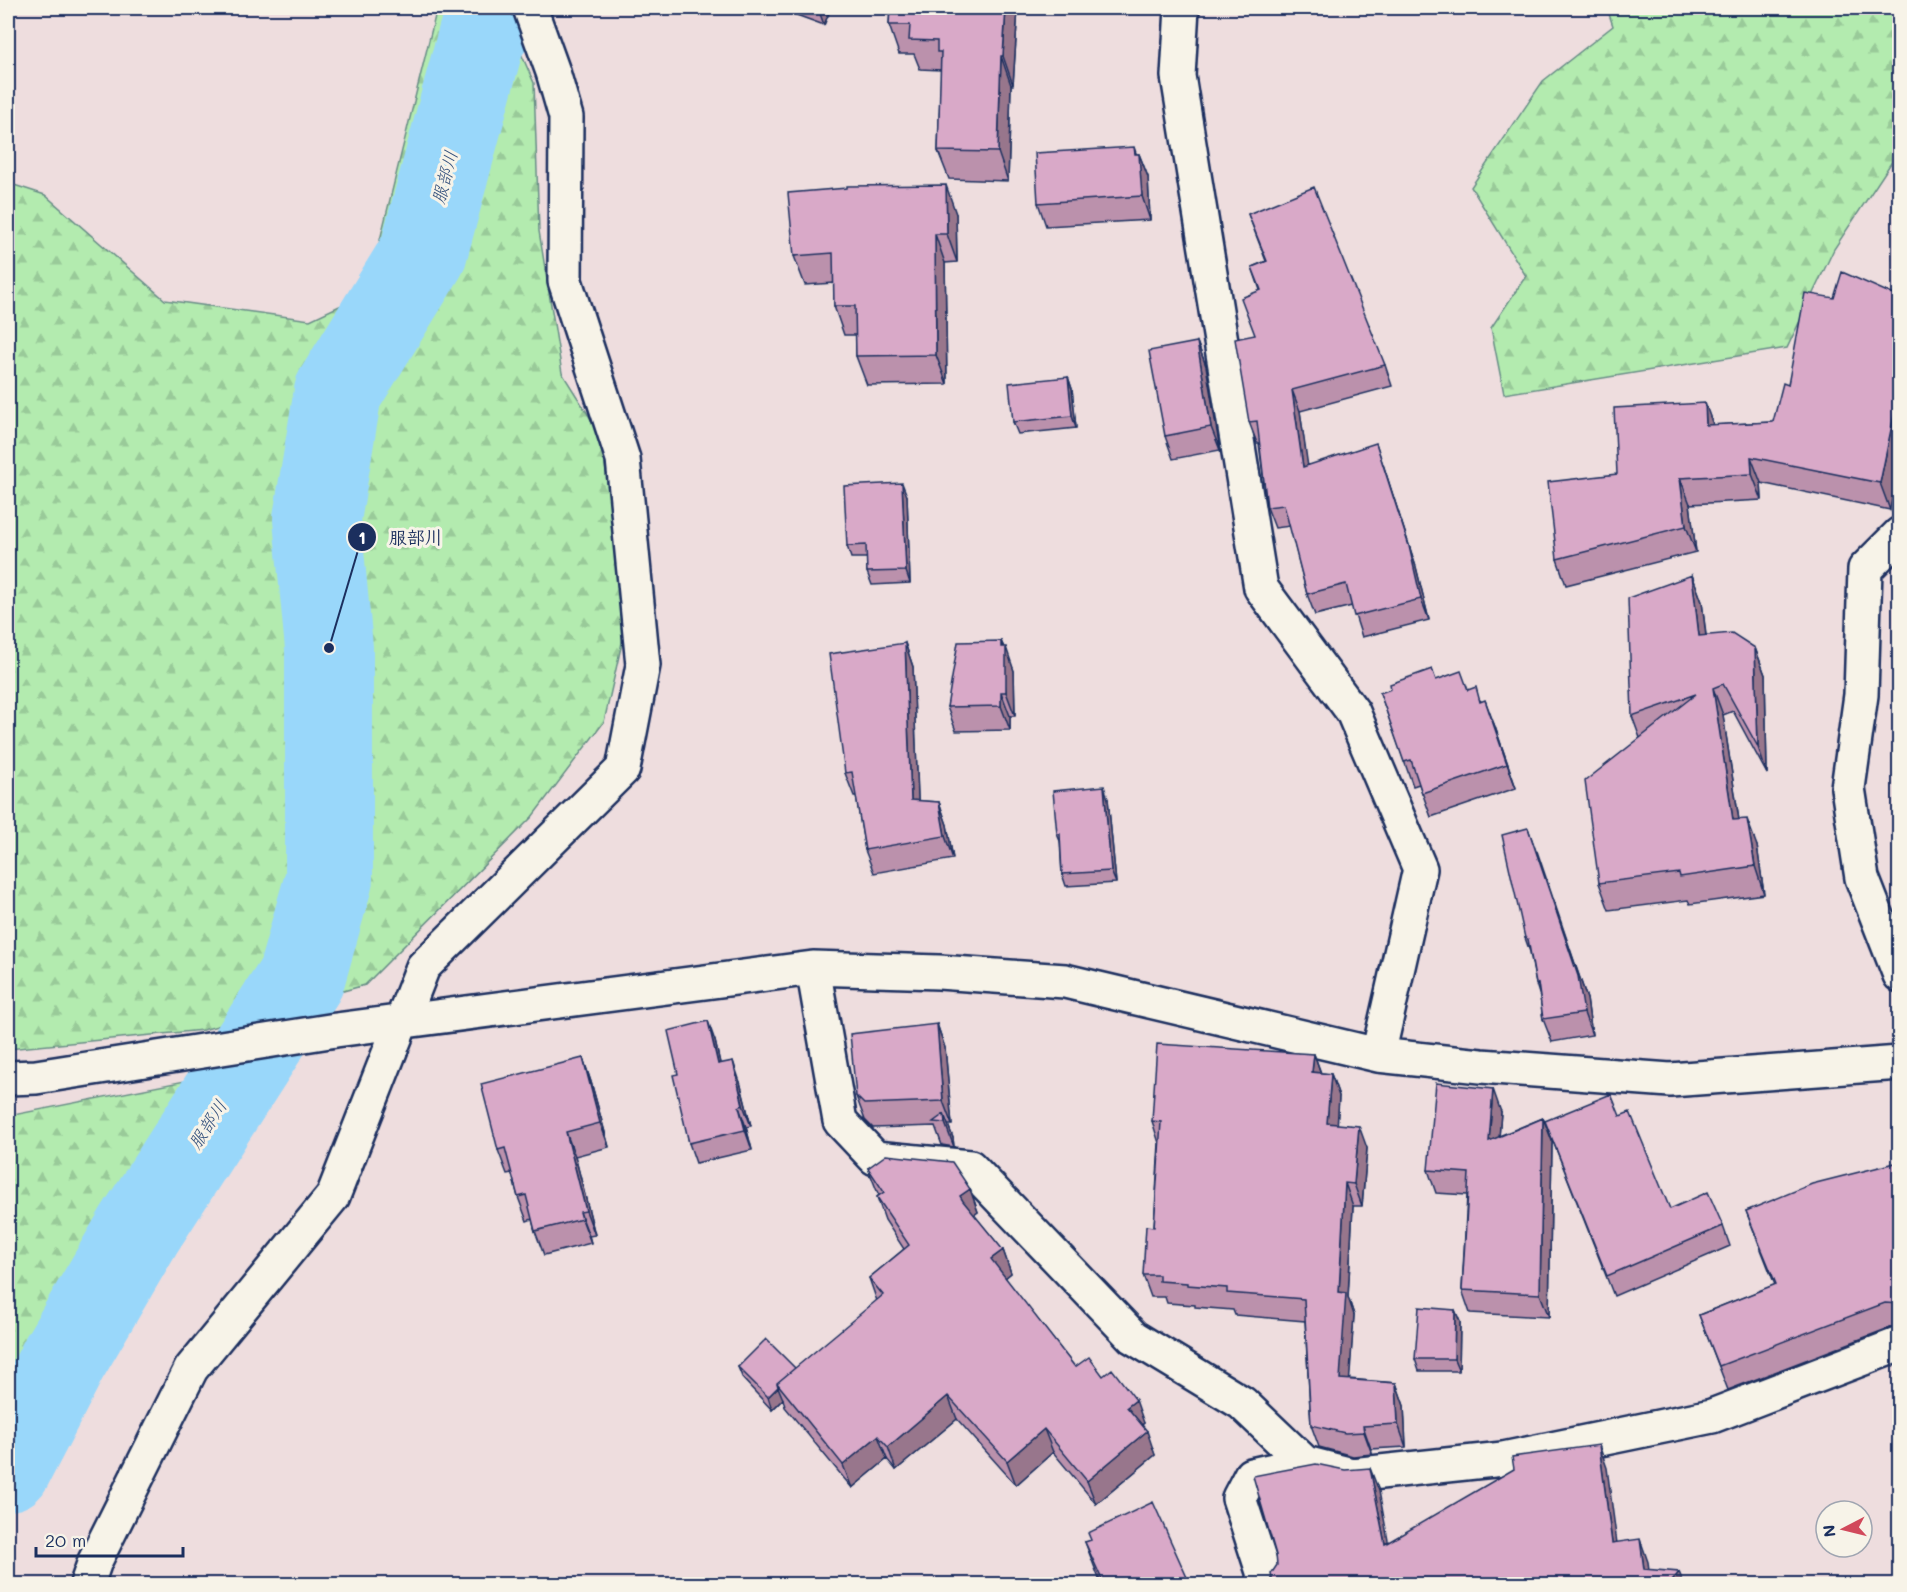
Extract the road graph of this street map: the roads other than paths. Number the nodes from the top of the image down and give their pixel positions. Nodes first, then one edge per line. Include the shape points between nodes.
1 (530, 8) edge
2 (1182, 8) edge
3 (1899, 534) edge
4 (813, 968) junction
5 (1899, 975) edge
6 (403, 1023) junction
7 (1378, 1055) junction
8 (1899, 1064) edge
9 (22, 1078) edge
10 (1899, 1344) edge
11 (1305, 1463) junction
12 (87, 1584) edge
13 (1268, 1584) edge

1 - 6 street via 566,117 565,281 623,459 644,665 623,769 423,967
2 - 7 street via 1178,75 1261,588 1353,712 1420,869
3 - 5 street via 1864,569 1861,695 1848,788 1862,878
4 - 6 street
4 - 7 street via 1065,981
4 - 11 street via 840,1121 875,1158 970,1167 1133,1337 1242,1403
6 - 9 street
6 - 12 street via 333,1196 191,1369
7 - 8 street via 1670,1080
10 - 11 street via 1712,1416 1503,1459 1352,1475
11 - 13 street via 1251,1475 1239,1498

